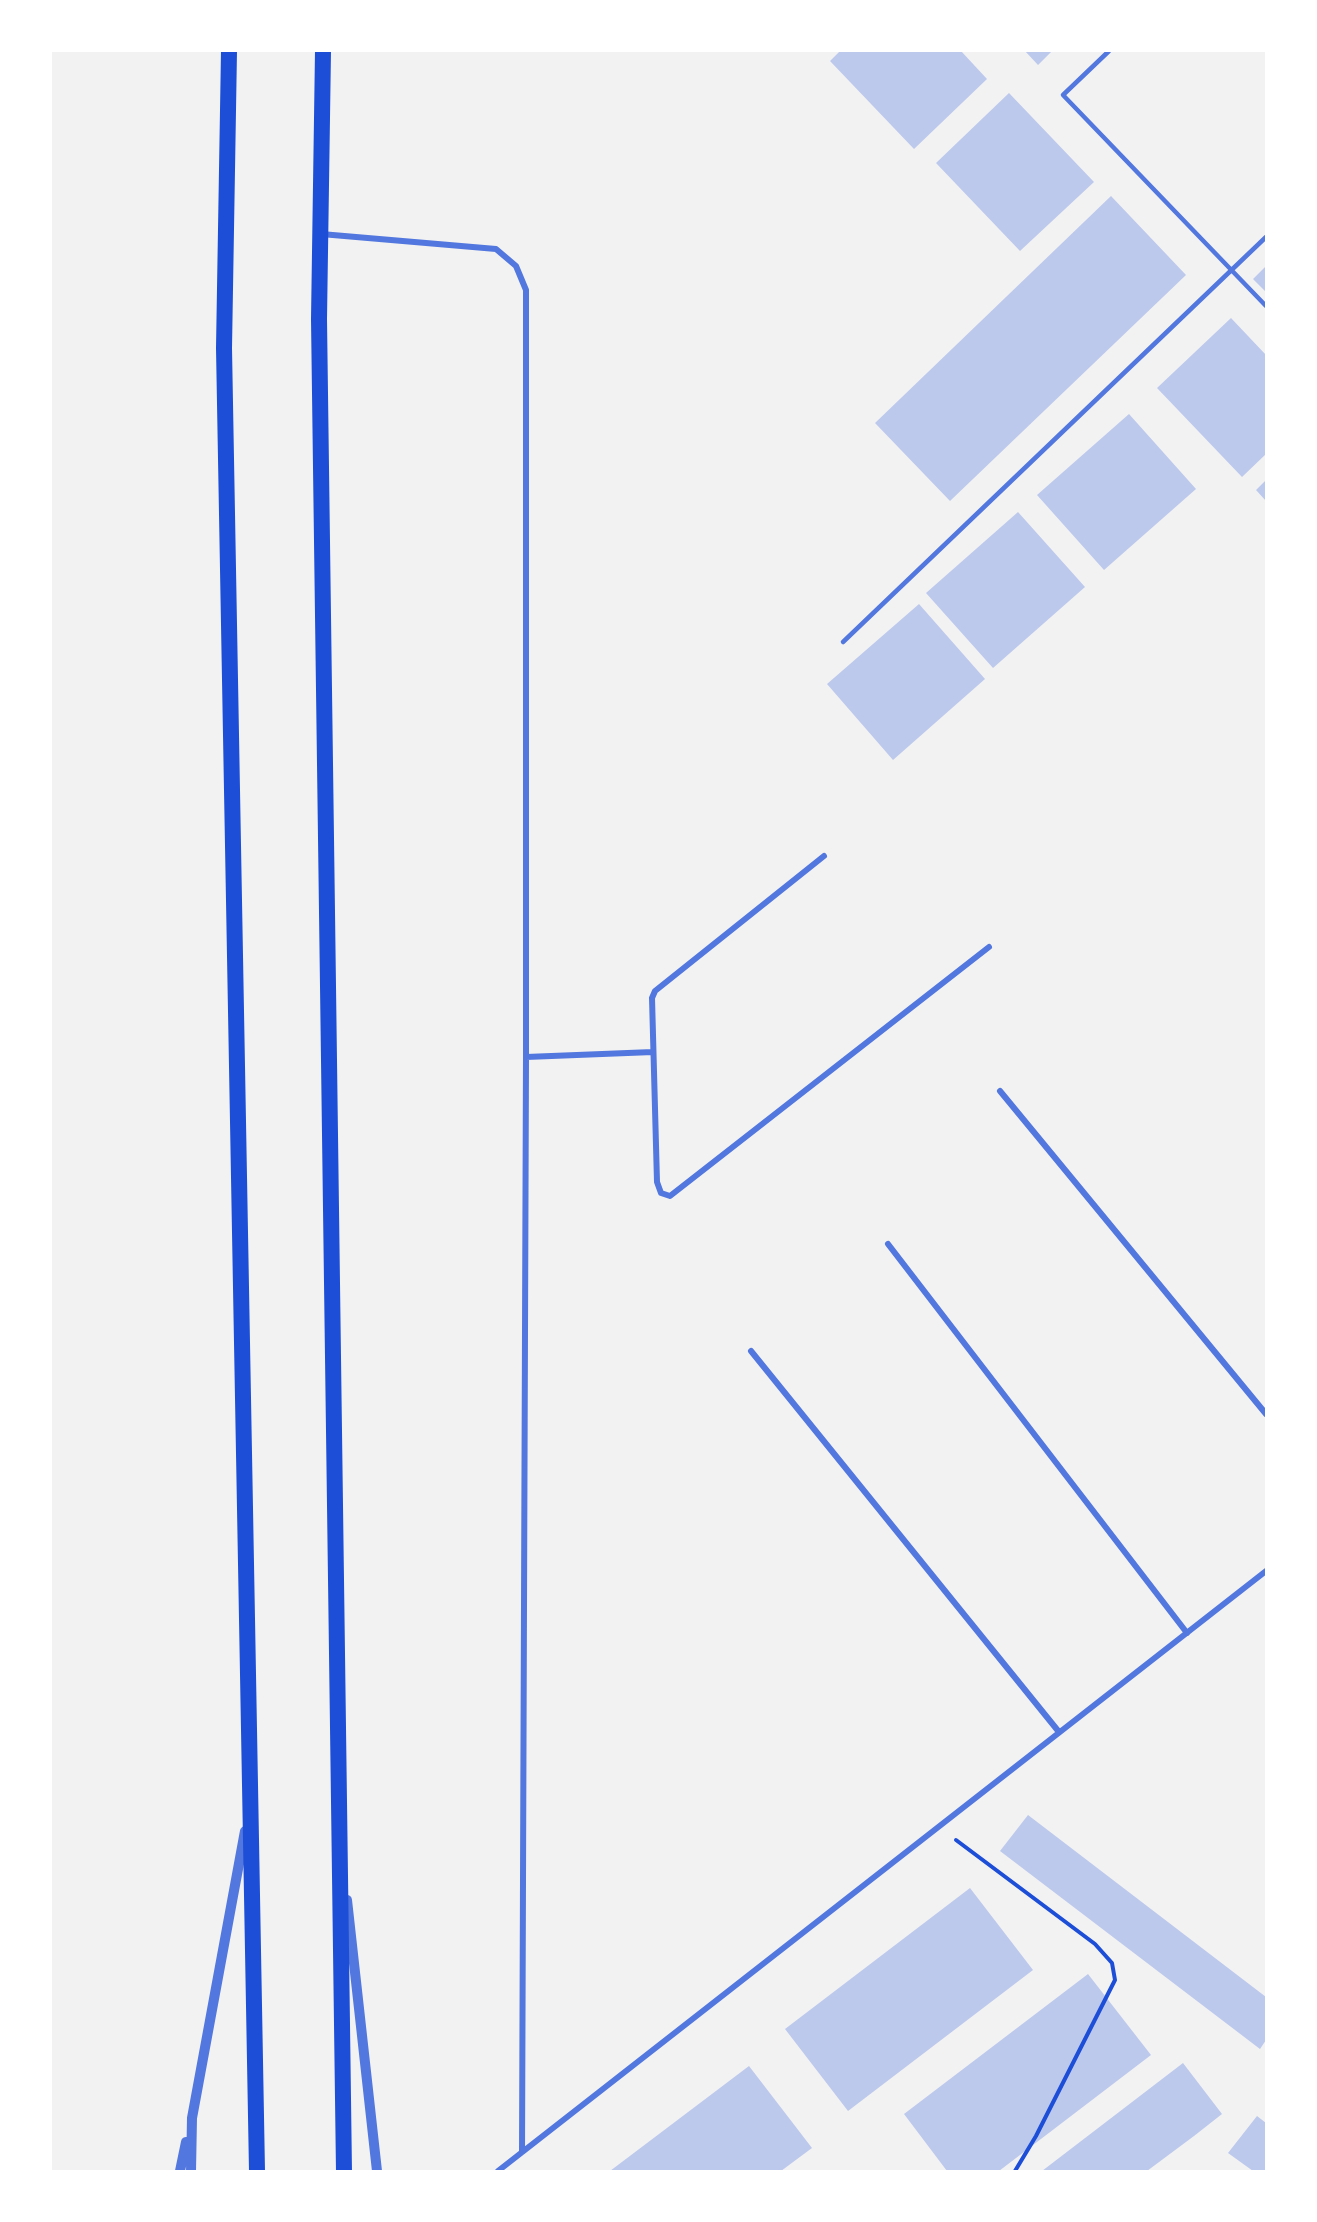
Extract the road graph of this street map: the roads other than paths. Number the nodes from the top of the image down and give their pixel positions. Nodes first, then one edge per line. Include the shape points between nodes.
1 (229, 51) edge
2 (323, 51) edge
3 (1109, 51) edge
4 (321, 234) junction
5 (1266, 237) edge
6 (1231, 270) junction
7 (1266, 306) edge
8 (843, 642) dead end
9 (824, 856) dead end
10 (989, 947) dead end
11 (653, 1052) junction
12 (526, 1057) junction
13 (1000, 1091) dead end
14 (888, 1244) dead end
15 (751, 1351) dead end
16 (1266, 1414) edge
17 (1266, 1571) edge
18 (1186, 1633) junction
19 (1059, 1732) junction
20 (250, 1805) junction
21 (340, 1834) junction
22 (192, 2118) junction
23 (522, 2152) junction
24 (180, 2171) edge
25 (191, 2171) edge
26 (257, 2171) edge
27 (344, 2171) edge
28 (377, 2171) edge
29 (498, 2171) edge

1 - 20 highway via 225,348
2 - 4 highway
3 - 6 lane via 1064,94
4 - 12 street via 496,249 516,266 526,290
4 - 21 highway via 319,319
5 - 6 lane
6 - 7 lane
6 - 8 lane
9 - 11 street via 655,991
10 - 11 street via 670,1196 661,1193 657,1182
11 - 12 street
12 - 23 street
13 - 16 street
14 - 18 street
15 - 19 street
17 - 18 street
18 - 19 street
19 - 23 street
20 - 22 street
20 - 26 highway
21 - 27 highway
21 - 28 street
22 - 24 street
22 - 25 street
23 - 29 street

